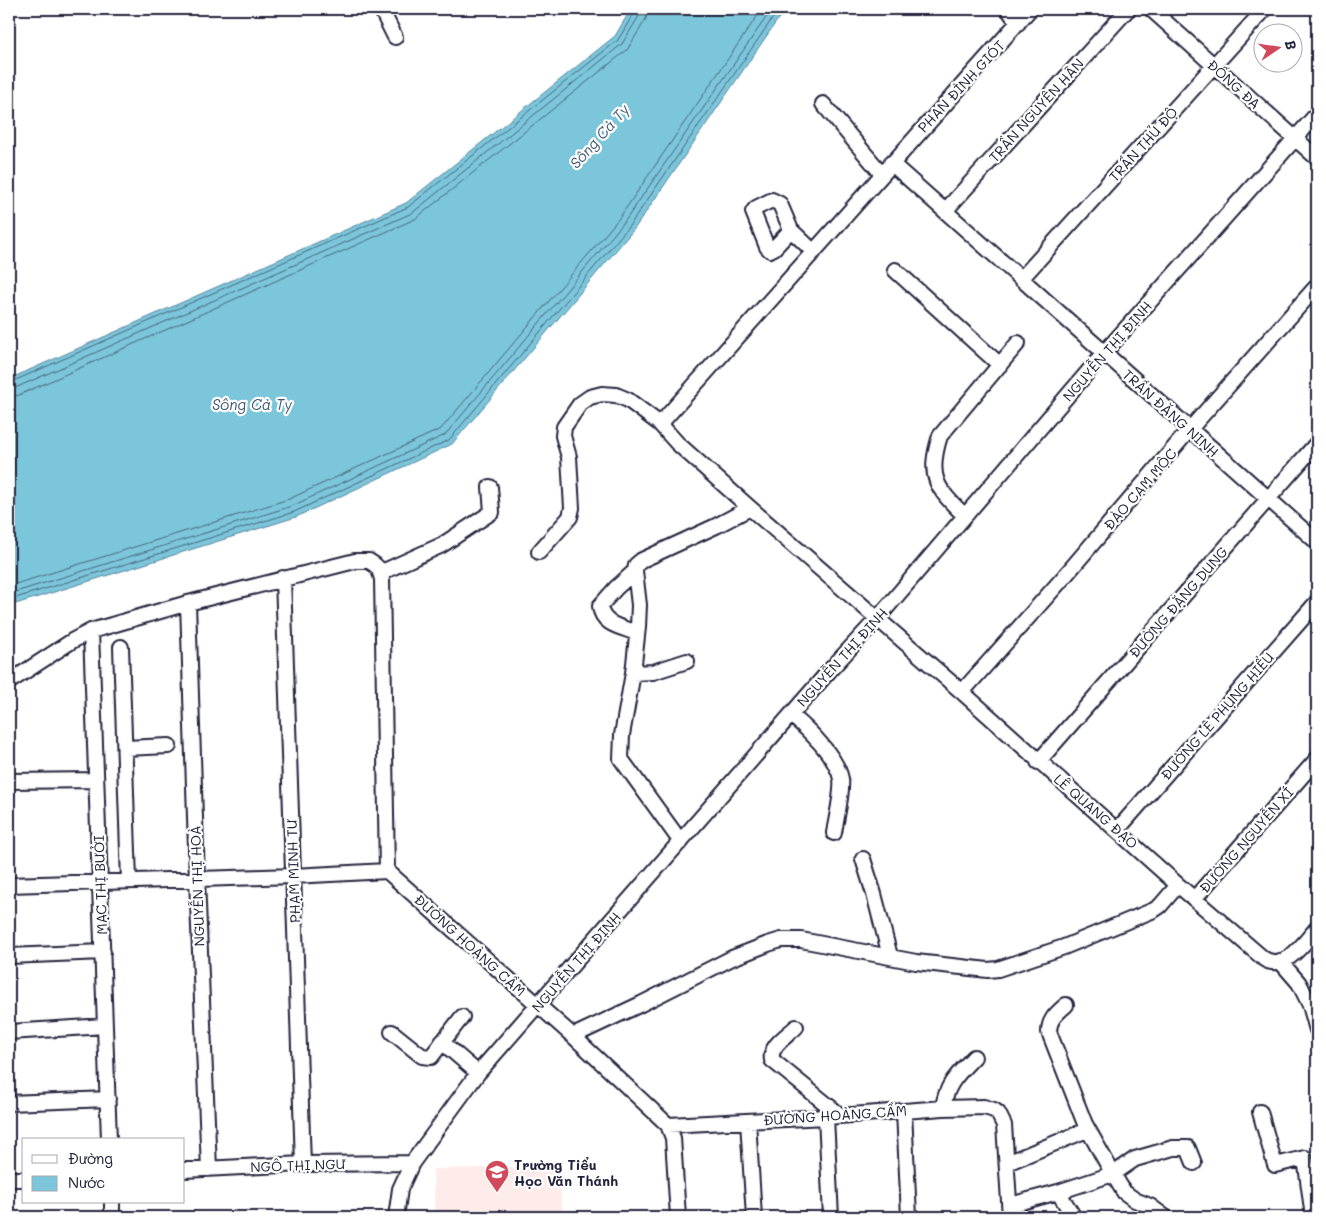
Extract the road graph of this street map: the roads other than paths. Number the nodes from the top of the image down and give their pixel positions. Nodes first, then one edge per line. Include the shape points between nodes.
1 (381, 9) edge
2 (1008, 9) edge
3 (1030, 9) edge
4 (1128, 9) edge
5 (1151, 9) edge
6 (1265, 9) edge
7 (1018, 23) junction
8 (394, 37) dead end
9 (1214, 66) junction
10 (823, 104) dead end
11 (1317, 114) edge
12 (1296, 139) junction
13 (1317, 158) edge
14 (891, 163) junction
15 (882, 174) junction
16 (945, 211) junction
17 (791, 230) dead end
18 (814, 252) junction
19 (895, 270) dead end
20 (1021, 279) junction
21 (1317, 286) edge
22 (1018, 343) dead end
23 (1104, 353) junction
24 (1000, 365) junction
25 (660, 424) junction
26 (1190, 429) junction
27 (1317, 443) edge
28 (490, 487) dead end
29 (1268, 499) junction
30 (750, 508) junction
31 (965, 516) junction
32 (1317, 542) edge
33 (539, 552) dead end
34 (635, 571) junction
35 (380, 573) junction
36 (283, 578) junction
37 (1317, 602) edge
38 (188, 603) junction
39 (877, 618) junction
40 (91, 631) junction
41 (637, 632) junction
42 (121, 647) dead end
43 (687, 661) dead end
44 (633, 673) junction
45 (9, 682) edge
46 (962, 692) junction
47 (791, 715) junction
48 (168, 746) dead end
49 (125, 748) junction
50 (1317, 759) edge
51 (1038, 762) junction
52 (9, 780) edge
53 (96, 780) junction
54 (1118, 830) junction
55 (834, 833) dead end
56 (681, 842) junction
57 (863, 859) dead end
58 (387, 871) junction
59 (293, 876) junction
60 (196, 879) junction
61 (129, 881) junction
62 (100, 882) junction
63 (9, 885) edge
64 (1178, 885) junction
65 (1194, 899) junction
66 (1317, 928) edge
67 (102, 952) junction
68 (9, 956) edge
69 (890, 956) junction
70 (1280, 961) junction
71 (1066, 1005) dead end
72 (538, 1006) junction
73 (462, 1016) dead end
74 (105, 1026) junction
75 (796, 1028) dead end
76 (1317, 1030) edge
77 (9, 1032) edge
78 (392, 1032) dead end
79 (573, 1036) junction
80 (442, 1042) junction
81 (974, 1057) dead end
82 (478, 1073) junction
83 (108, 1099) junction
84 (9, 1103) edge
85 (943, 1108) junction
86 (904, 1111) junction
87 (1260, 1112) dead end
88 (841, 1116) junction
89 (826, 1117) junction
90 (748, 1121) junction
91 (668, 1125) junction
92 (1087, 1130) junction
93 (109, 1138) edge
94 (412, 1163) junction
95 (1007, 1163) junction
96 (1194, 1163) dead end
97 (303, 1164) junction
98 (209, 1169) junction
99 (185, 1170) edge
100 (1112, 1174) junction
101 (22, 1179) edge
102 (9, 1180) edge
103 (1058, 1192) junction
104 (112, 1204) edge
105 (1010, 1211) edge
106 (112, 1217) edge
107 (396, 1217) edge
108 (678, 1217) edge
109 (754, 1217) edge
110 (831, 1217) edge
111 (909, 1217) edge
112 (1074, 1217) edge
113 (1165, 1217) edge
114 (1313, 1217) edge

1 - 8 street
2 - 7 street
3 - 7 street, PHAN ĐÌNH GIÓT
4 - 16 street, TRẦN NGUYÊN HÃN
5 - 9 street, ĐỐNG ĐA
6 - 9 street, TRẦN THỦ ĐỘ
7 - 14 street, PHAN ĐÌNH GIÓT
9 - 12 street, ĐỐNG ĐA
9 - 20 street, TRẦN THỦ ĐỘ
10 - 15 street
11 - 12 street, NGUYỄN THỊ ĐỊNH
12 - 13 street, ĐỐNG ĐA
12 - 23 street, NGUYỄN THỊ ĐỊNH
14 - 15 street, PHAN ĐÌNH GIÓT
14 - 16 street, TRẦN ĐĂNG NINH
15 - 18 street, PHAN ĐÌNH GIÓT
16 - 20 street, TRẦN ĐĂNG NINH
17 - 18 street
18 - 25 street, PHAN ĐÌNH GIÓT
19 - 24 street
20 - 23 street, TRẦN ĐĂNG NINH
21 - 26 street, ĐÀO CAM MỘC
22 - 24 street
23 - 26 street, TRẦN ĐĂNG NINH
23 - 31 street, NGUYỄN THỊ ĐỊNH
24 - 31 street via 940,436 936,451 934,469 938,486
25 - 30 street, LÊ QUANG ĐẠO via 676,443
25 - 33 street, LÊ QUANG ĐẠO via 616,395 590,397 580,404 564,427 563,436 569,457 570,517
26 - 29 street, TRẦN ĐĂNG NINH
26 - 46 street, ĐÀO CAM MỘC
27 - 29 street, ĐƯỜNG ĐẶNG DUNG
28 - 35 street via 492,512 442,545
29 - 32 street, TRẦN ĐĂNG NINH
29 - 51 street, ĐƯỜNG ĐẶNG DUNG
30 - 34 street via 642,560
30 - 39 street, LÊ QUANG ĐẠO
31 - 39 street, NGUYỄN THỊ ĐỊNH
34 - 41 street via 639,605
34 - 41 street via 600,606 605,620
35 - 36 street via 369,561 355,561
35 - 58 street
36 - 38 street
36 - 59 street, PHẠM MINH TƯ
37 - 54 street, ĐƯỜNG LÊ PHỤNG HIỂU
38 - 40 street
38 - 60 street, NGUYỄN THỊ HOÀ
39 - 46 street, LÊ QUANG ĐẠO
39 - 47 street, NGUYỄN THỊ ĐỊNH
40 - 45 street
40 - 53 street, MẠC THỊ BƯỞI
41 - 44 street
42 - 49 street
43 - 44 street via 653,672
44 - 56 street via 621,759
46 - 51 street, LÊ QUANG ĐẠO
47 - 55 street via 818,741 841,777
47 - 56 street, NGUYỄN THỊ ĐỊNH
48 - 49 street
49 - 61 street
50 - 65 street, ĐƯỜNG NGUYỄN XÍ
51 - 54 street, LÊ QUANG ĐẠO
52 - 53 street
53 - 62 street, MẠC THỊ BƯỞI
54 - 64 street, LÊ QUANG ĐẠO
56 - 72 street, NGUYỄN THỊ ĐỊNH
57 - 69 street
58 - 59 street
58 - 72 street, ĐƯỜNG HOÀNG CẦM
59 - 60 street
59 - 97 street, PHẠM MINH TƯ
60 - 61 street
60 - 98 street, NGUYỄN THỊ HOÀ
61 - 62 street
62 - 63 street
62 - 67 street, MẠC THỊ BƯỞI
64 - 65 street, LÊ QUANG ĐẠO
64 - 69 street via 1154,910 998,969 972,969
65 - 70 street, LÊ QUANG ĐẠO via 1264,959
66 - 70 street via 1300,948
67 - 68 street
67 - 74 street, MẠC THỊ BƯỞI
69 - 79 street via 801,940 781,940 732,958
70 - 76 street via 1299,983
71 - 92 street via 1053,1017 1049,1032
72 - 79 street, ĐƯỜNG HOÀNG CẦM
72 - 82 street, NGUYỄN THỊ ĐỊNH
73 - 80 street
74 - 77 street
74 - 83 street, MẠC THỊ BƯỞI
75 - 88 street via 774,1048 772,1060
78 - 80 street via 428,1058
79 - 91 street, ĐƯỜNG HOÀNG CẦM
80 - 82 street
81 - 85 street via 950,1083
82 - 94 street, NGUYỄN THỊ ĐỊNH
83 - 84 street
83 - 93 street, MẠC THỊ BƯỞI
85 - 86 street, ĐƯỜNG HOÀNG CẦM
85 - 95 street, ĐƯỜNG HOÀNG CẦM via 984,1106 994,1110 1004,1125
86 - 88 street, ĐƯỜNG HOÀNG CẦM
86 - 111 street
87 - 114 street via 1275,1165 1304,1158
88 - 89 street, ĐƯỜNG HOÀNG CẦM
89 - 90 street, ĐƯỜNG HOÀNG CẦM
89 - 110 street
90 - 91 street, ĐƯỜNG HOÀNG CẦM
90 - 109 street
91 - 108 street via 673,1138
92 - 95 street
92 - 100 street
94 - 97 street, NGÔ THỊ NGƯ
94 - 107 street, NGUYỄN THỊ ĐỊNH via 400,1189
95 - 105 street
96 - 100 street via 1188,1148 1173,1148 1135,1158
97 - 98 street, NGÔ THỊ NGƯ
98 - 99 street, NGÔ THỊ NGƯ
100 - 103 street
100 - 113 street via 1124,1192
101 - 102 street
103 - 105 street
103 - 112 street
104 - 106 street

